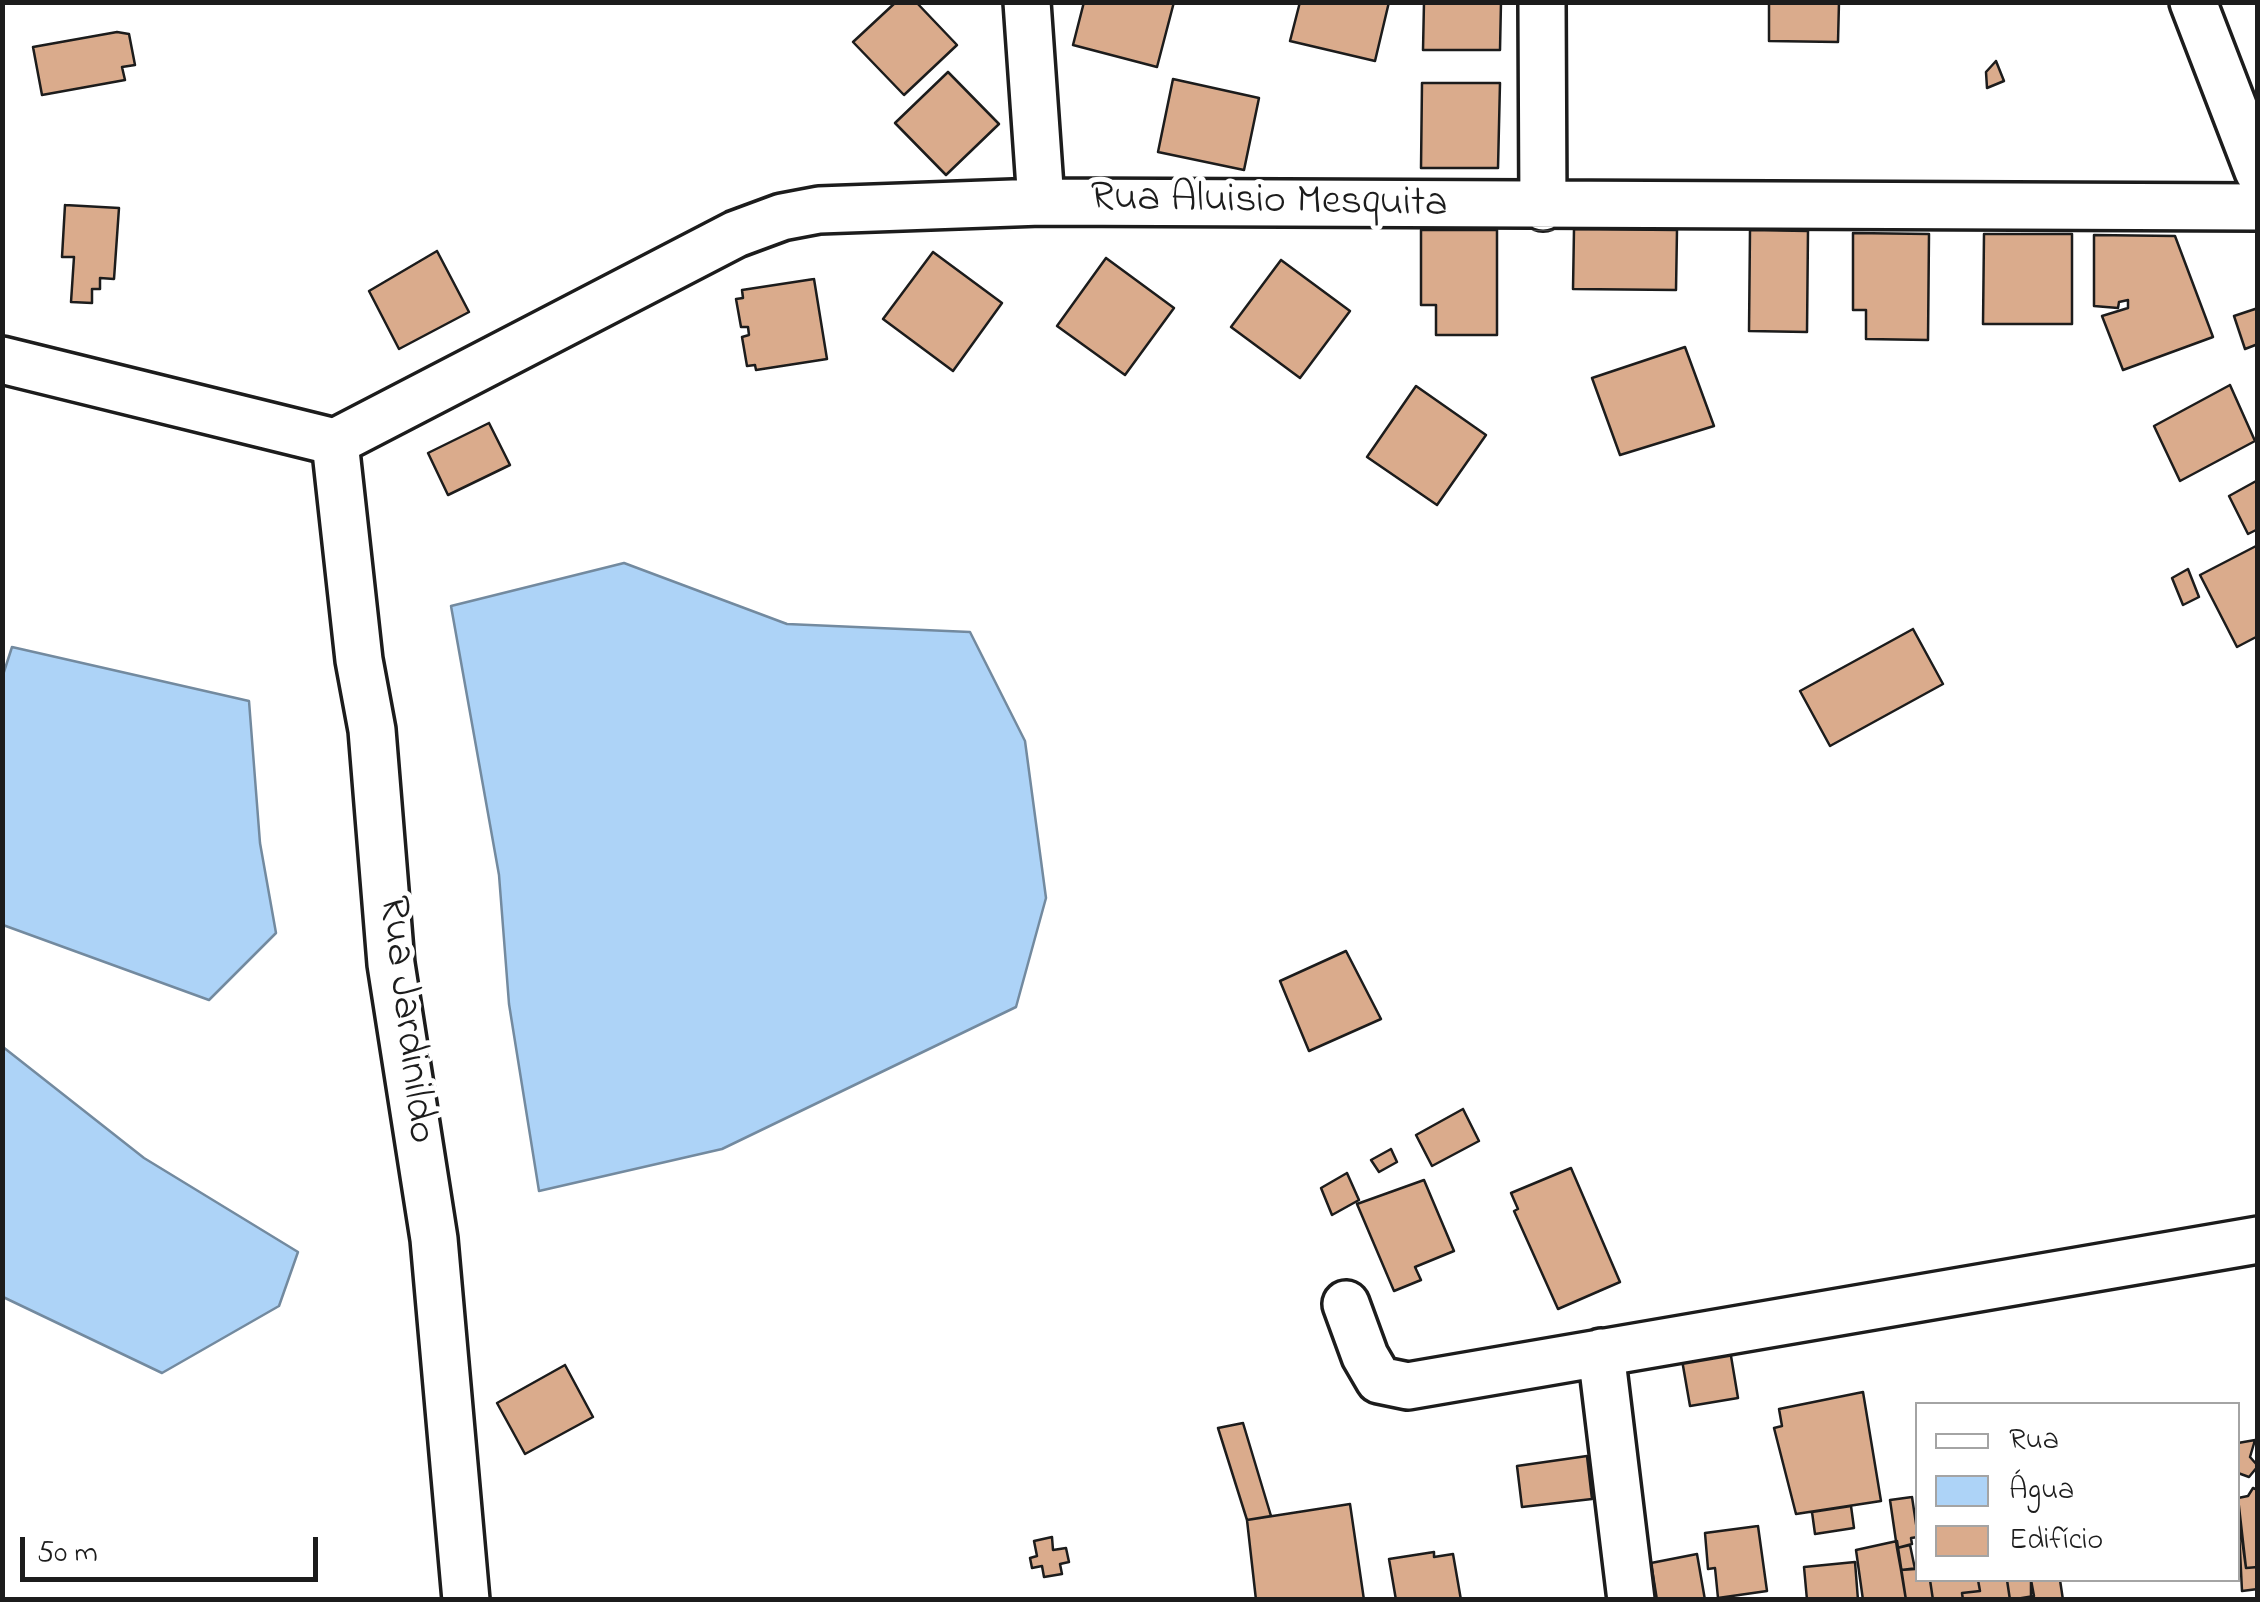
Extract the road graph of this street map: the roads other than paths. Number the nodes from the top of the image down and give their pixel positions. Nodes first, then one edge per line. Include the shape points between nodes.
1 (1027, 2) edge
2 (1542, 2) edge
3 (2193, 2) edge
4 (2258, 171) edge
5 (1041, 202) junction
6 (1543, 208) junction
7 (2258, 208) edge
8 (2, 360) edge
9 (335, 442) junction
10 (2258, 1240) edge
11 (1346, 1304) dead end
12 (1600, 1352) junction
13 (466, 1600) edge
14 (1631, 1600) edge

1 - 5 street
2 - 6 street
3 - 4 street
5 - 6 street, Rua Aluisio Mesquita
5 - 9 street, Rua Aluisio Mesquita via 782,217 736,234
6 - 7 street, Rua Aluisio Mesquita
8 - 9 street
9 - 13 street, Rua Jardinildo via 378,788 391,964 434,1239
10 - 12 street
11 - 12 street via 1379,1380 1408,1386
12 - 14 street

